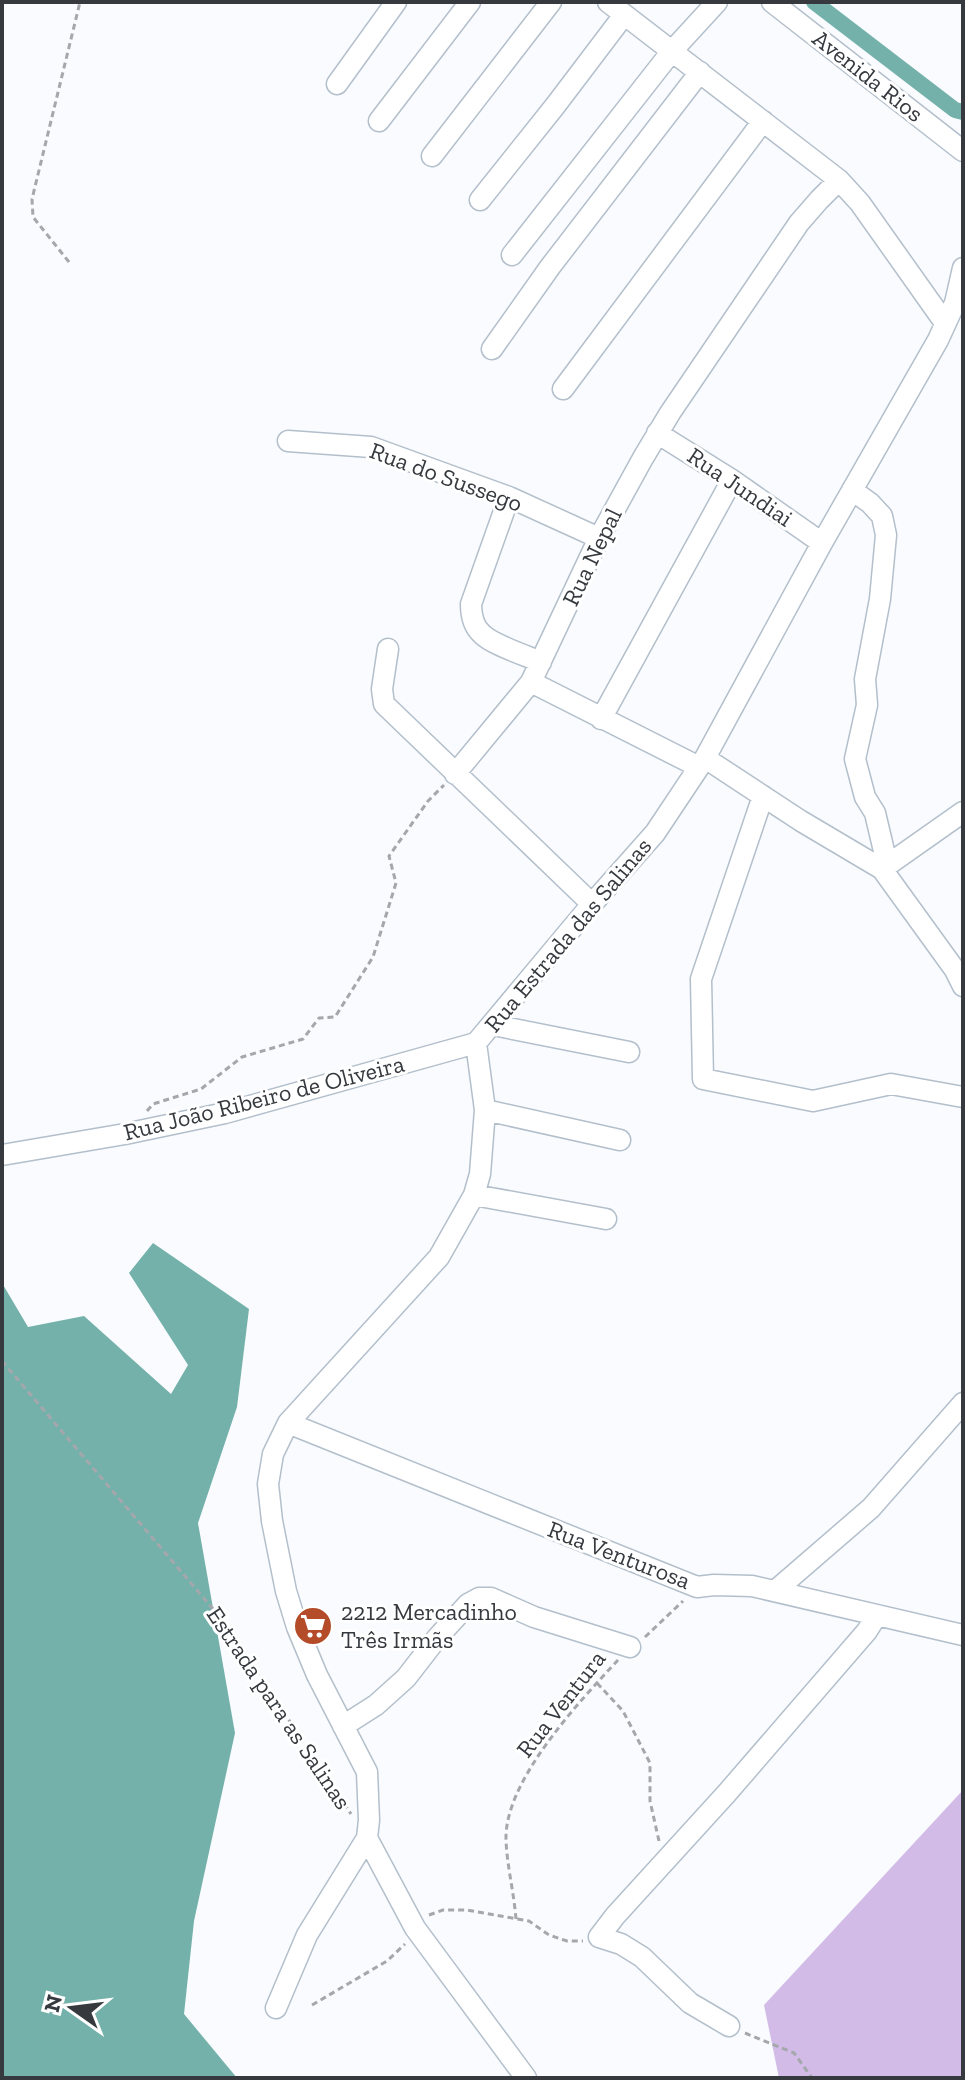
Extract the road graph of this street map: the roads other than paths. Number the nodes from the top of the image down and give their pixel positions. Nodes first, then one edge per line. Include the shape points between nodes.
1 (396, 2) edge
2 (470, 2) edge
3 (551, 2) edge
4 (717, 2) edge
5 (772, 2) edge
6 (616, 8) edge
7 (672, 51) junction
8 (700, 72) junction
9 (337, 84) dead end
10 (379, 121) dead end
11 (763, 121) junction
12 (963, 151) edge
13 (432, 156) dead end
14 (839, 180) junction
15 (480, 200) dead end
16 (512, 255) dead end
17 (963, 268) edge
18 (945, 323) junction
19 (492, 349) dead end
20 (563, 389) dead end
21 (657, 433) junction
22 (288, 441) dead end
23 (732, 480) junction
24 (852, 490) junction
25 (509, 497) junction
26 (599, 538) junction
27 (822, 543) junction
28 (388, 649) dead end
29 (541, 662) junction
30 (531, 682) junction
31 (601, 719) junction
32 (702, 763) junction
33 (455, 774) junction
34 (763, 796) junction
35 (963, 812) edge
36 (882, 869) junction
37 (592, 904) junction
38 (963, 986) edge
39 (493, 1025) junction
40 (476, 1043) junction
41 (629, 1052) dead end
42 (963, 1097) edge
43 (485, 1110) junction
44 (620, 1140) dead end
45 (2, 1155) edge
46 (474, 1195) junction
47 (606, 1219) dead end
48 (963, 1403) edge
49 (288, 1423) junction
50 (775, 1591) junction
51 (877, 1615) junction
52 (963, 1635) edge
53 (630, 1647) road end
54 (343, 1726) junction
55 (367, 1838) junction
56 (276, 2008) dead end
57 (729, 2026) road end
58 (526, 2078) edge

1 - 9 street
2 - 10 street
3 - 13 street
4 - 7 street
5 - 12 street, Avenida Rios
6 - 7 street
6 - 15 street via 555,106
7 - 8 street
7 - 16 street
8 - 11 street
8 - 19 street
11 - 14 street
11 - 20 street
14 - 18 street
14 - 21 street, Rua Nepal via 799,223
17 - 18 street, Rua Estrada das Salinas
18 - 24 street, Rua Estrada das Salinas
21 - 23 street, Rua Jundiai
21 - 26 street, Rua Nepal
22 - 25 street, Rua do Sussego via 371,447
23 - 27 street, Rua Jundiai
23 - 31 street
24 - 27 street, Rua Estrada das Salinas
24 - 36 street via 882,516 886,535 865,679 867,705 855,759 875,813 884,851
25 - 26 street, Rua do Sussego
25 - 29 street via 471,613 483,636
26 - 29 street, Rua Nepal
27 - 32 street, Rua Estrada das Salinas
28 - 33 street via 384,704
29 - 30 street, Rua Nepal
30 - 31 street
30 - 33 street
31 - 32 street
32 - 34 street
32 - 37 street, Rua Estrada das Salinas via 655,833
33 - 37 street
34 - 36 street
34 - 42 street via 701,979 703,1079 813,1101 891,1084
35 - 36 street
36 - 38 street
37 - 39 street, Rua Estrada das Salinas
39 - 40 street, Rua Estrada das Salinas
39 - 41 street
40 - 43 street, Rua Estrada das Salinas
40 - 45 street, Rua João Ribeiro de Oliveira via 225,1113
43 - 44 street
43 - 46 street, Rua Estrada das Salinas
46 - 47 street
46 - 49 street, Rua Estrada das Salinas via 439,1257
48 - 50 street via 871,1508
49 - 50 street, Rua Venturosa via 697,1587
49 - 54 street, Rua Estrada das Salinas via 273,1454 268,1484 272,1521 297,1627
50 - 51 street, Rua Venturosa
51 - 52 street, Rua Venturosa
51 - 57 street via 599,1937 642,1957 690,2003
53 - 54 street via 479,1598 468,1604 406,1678
54 - 55 street, Rua Estrada das Salinas via 367,1772
55 - 56 street, Rua Estrada das Salinas via 307,1935
55 - 58 street via 415,1928

